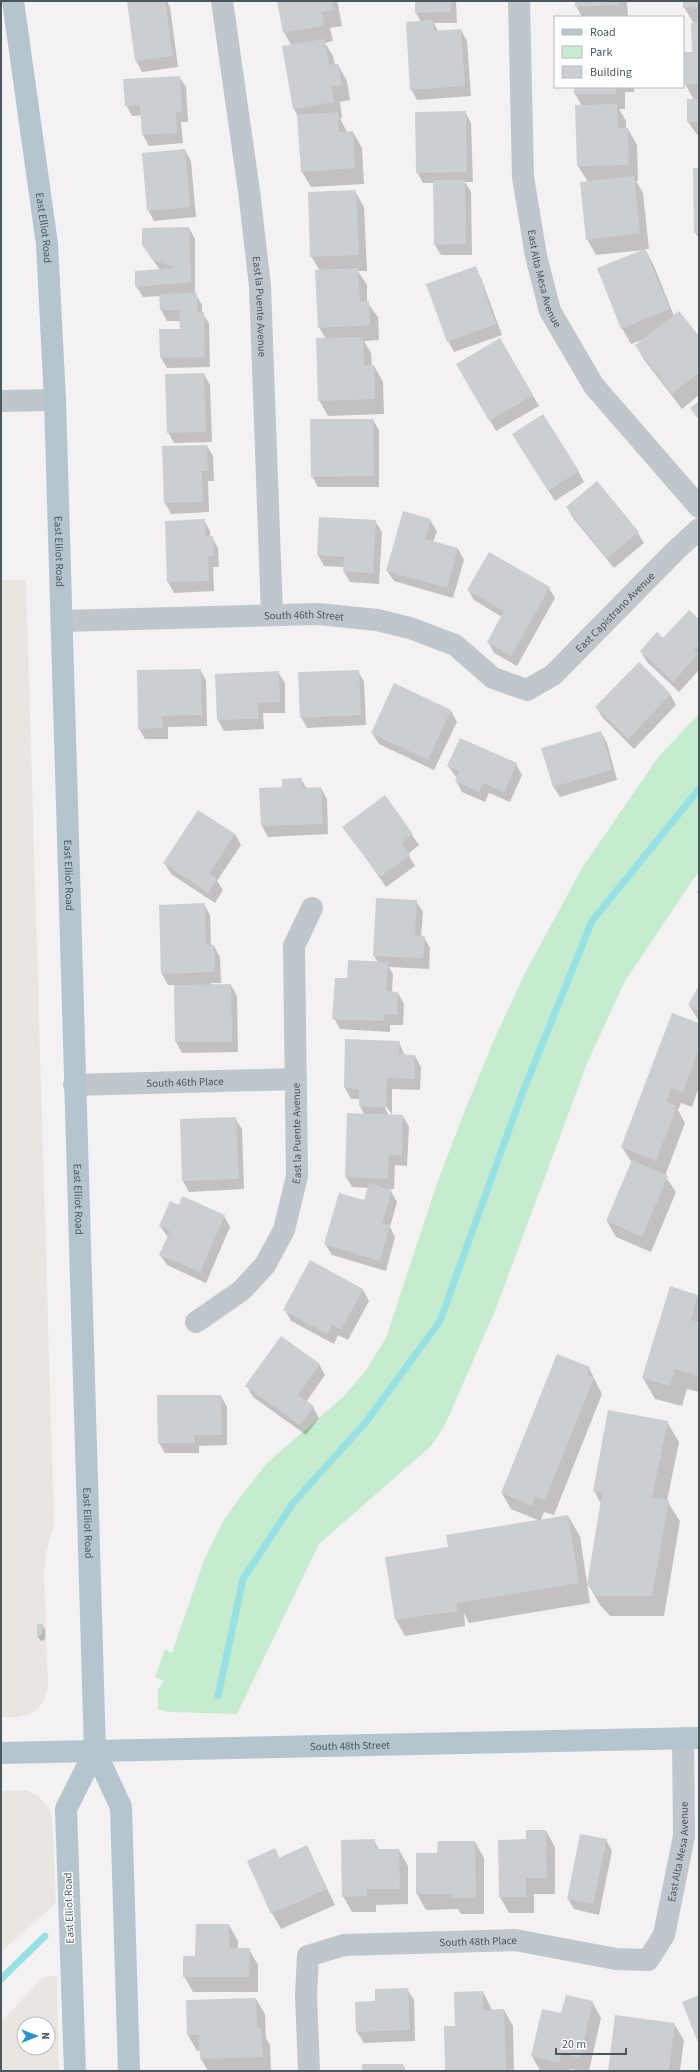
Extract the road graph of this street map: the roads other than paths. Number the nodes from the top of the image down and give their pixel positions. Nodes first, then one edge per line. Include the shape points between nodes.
1 (13, 1) edge
2 (222, 1) edge
3 (519, 1) edge
4 (55, 400) junction
5 (1, 401) edge
6 (699, 507) edge
7 (699, 529) edge
8 (272, 615) junction
9 (62, 621) junction
10 (527, 690) joint
11 (312, 908) dead end
12 (296, 1079) junction
13 (74, 1084) junction
14 (196, 1322) dead end
15 (691, 1738) edge
16 (95, 1751) junction
17 (1, 1753) edge
18 (648, 1960) joint
19 (75, 2071) edge
20 (129, 2071) edge
21 (309, 2071) edge

1 - 4 main road, East Elliot Road via 47,244
2 - 8 street, East la Puente Avenue via 250,191 260,286
3 - 6 street, East Alta Mesa Avenue via 523,176 536,256 550,312 594,386
4 - 5 street
4 - 9 main road, East Elliot Road
7 - 10 street, East Capistrano Avenue via 553,676
8 - 9 street, South 46th Street
8 - 10 street, South 46th Street via 318,614 377,620 410,628 455,646 493,678
9 - 13 main road, East Elliot Road
11 - 12 street, East la Puente Avenue via 294,946
12 - 13 street, South 46th Place
12 - 14 street, East la Puente Avenue via 297,1176 284,1230 265,1265 241,1291
13 - 16 main road, East Elliot Road
15 - 16 main road, South 48th Street
15 - 18 street, East Alta Mesa Avenue via 684,1836 664,1936
16 - 17 main road, South 48th Street
16 - 19 main road, East Elliot Road via 66,1808
16 - 20 main road, East Elliot Road via 121,1807
18 - 21 street, South 48th Place via 616,1959 515,1940 344,1945 308,1956 306,1995

